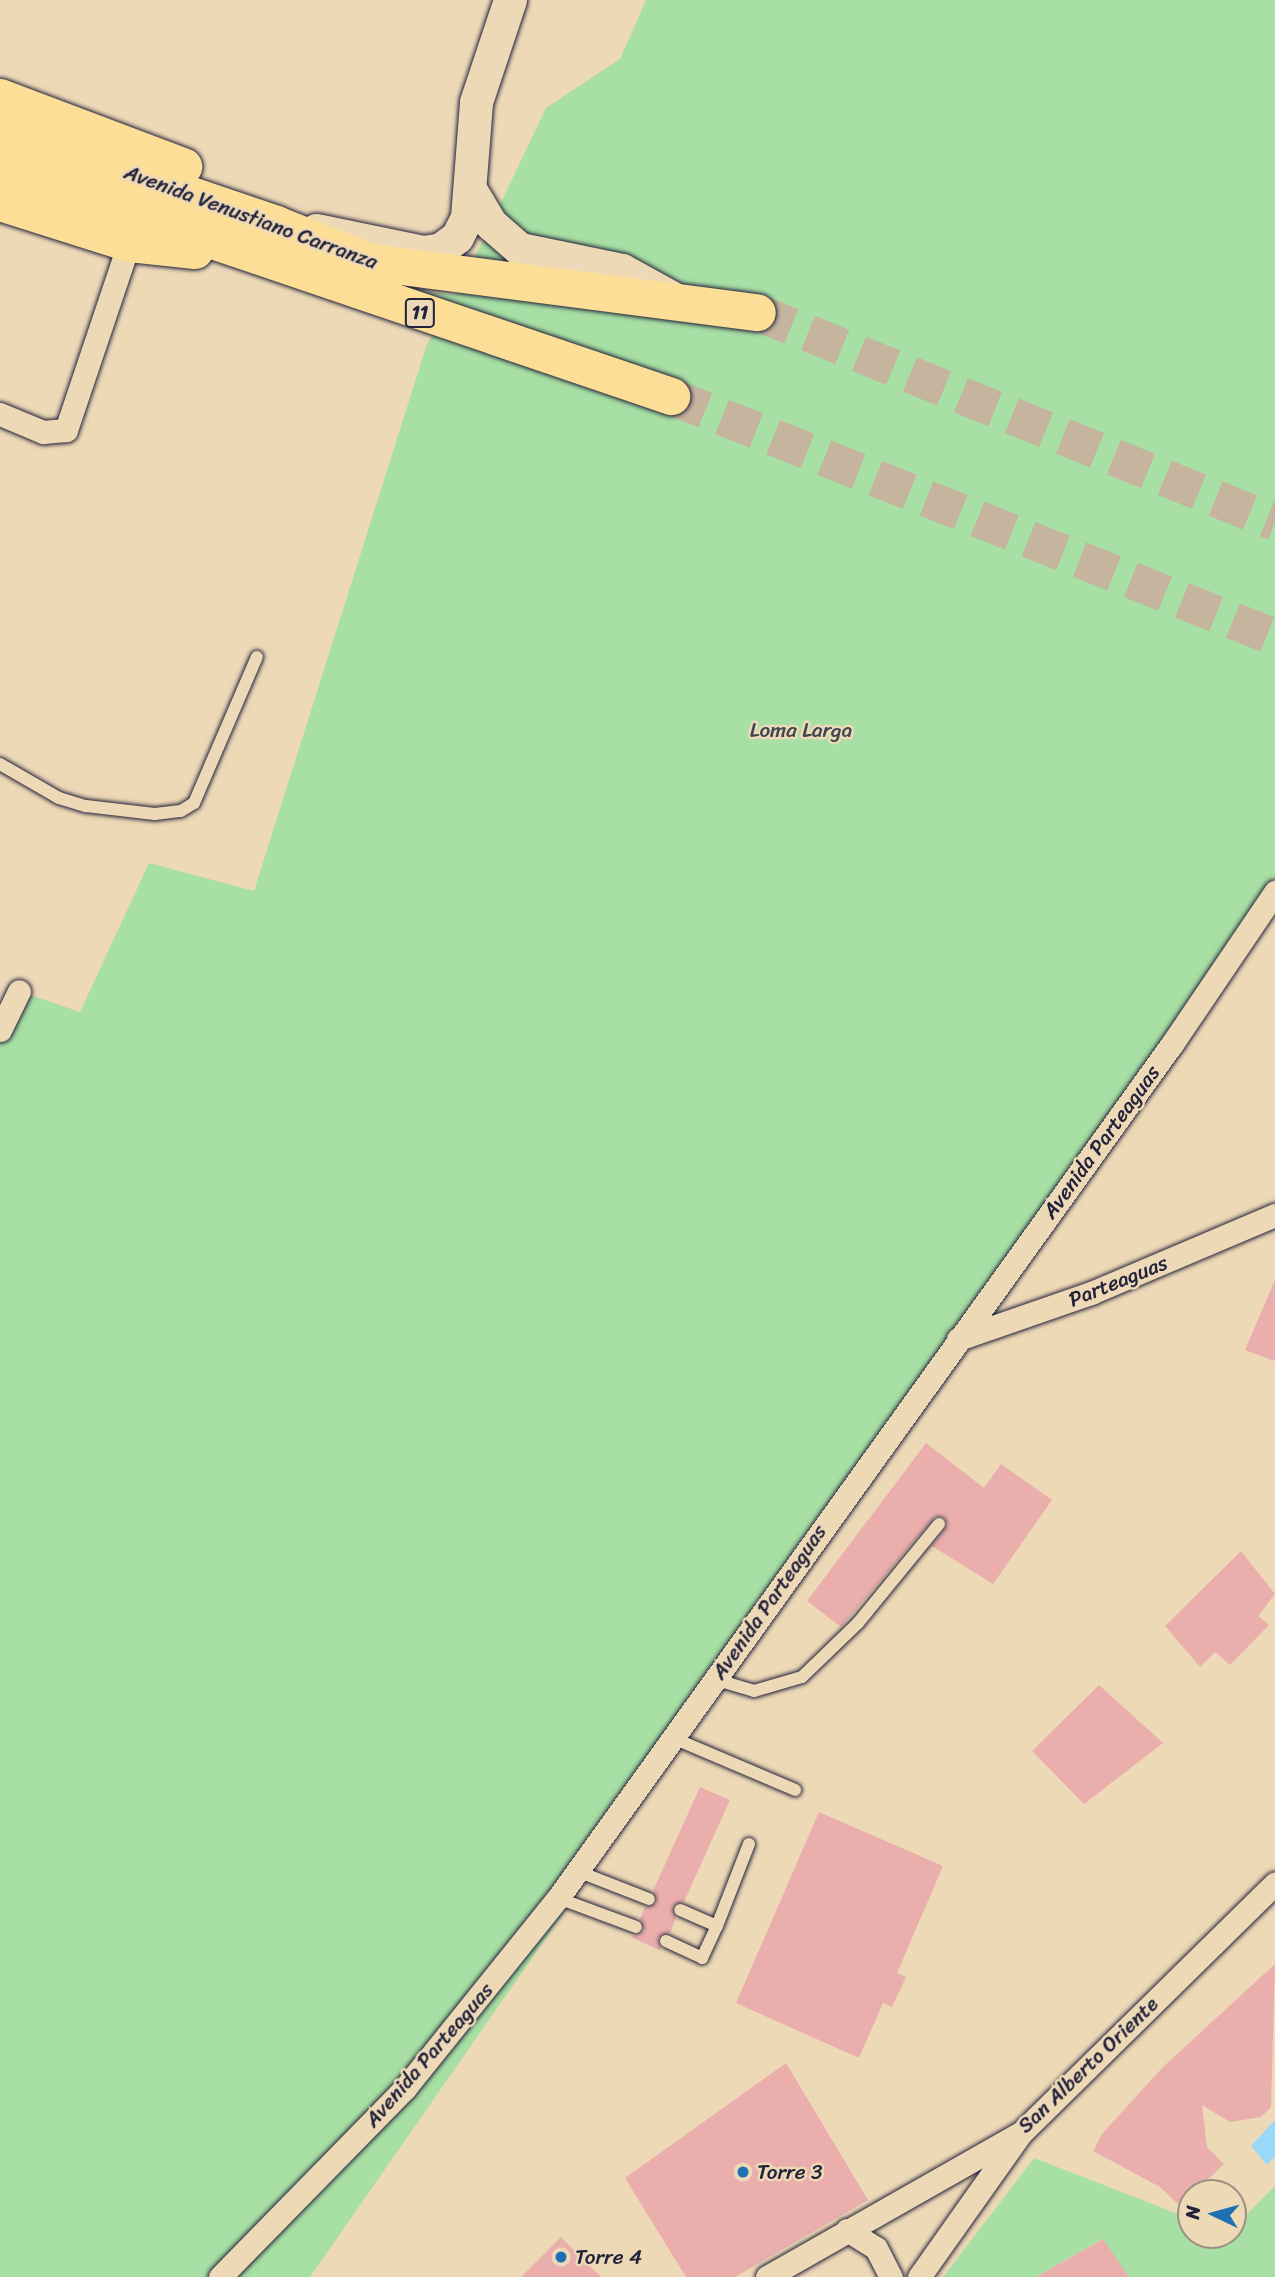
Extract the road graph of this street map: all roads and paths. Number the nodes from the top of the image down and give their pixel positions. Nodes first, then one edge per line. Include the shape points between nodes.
1 (510, 0) edge
2 (0, 97) edge
3 (0, 130) edge
4 (0, 168) edge
5 (470, 189) junction
6 (0, 202) edge
7 (276, 224) junction
8 (129, 243) junction
9 (258, 256) junction
10 (673, 298) junction
11 (757, 312) tunnel mouth
12 (671, 396) tunnel mouth
13 (0, 414) edge
14 (257, 657) dead end
15 (0, 764) edge
16 (1275, 892) edge
17 (19, 991) dead end
18 (0, 1030) edge
19 (1275, 1215) edge
20 (958, 1339) junction
21 (939, 1524) dead end
22 (714, 1679) junction
23 (671, 1737) junction
24 (795, 1790) dead end
25 (749, 1844) dead end
26 (577, 1871) junction
27 (1275, 1883) edge
28 (558, 1898) junction
29 (649, 1899) dead end
30 (680, 1910) dead end
31 (717, 1926) junction
32 (636, 1927) dead end
33 (666, 1941) dead end
34 (1021, 2133) junction
35 (847, 2230) junction
36 (220, 2277) edge
37 (767, 2277) edge
38 (891, 2277) edge
39 (919, 2277) edge

1 - 5 street via 476,102
2 - 7 main road via 188,168
3 - 7 main road, Avenida Venustiano Carranza / 11
4 - 9 main road, Avenida Venustiano Carranza / 11
5 - 7 street via 463,229 450,244 433,251
5 - 10 street via 491,225 520,248 622,270
6 - 8 main road
7 - 10 main road, Avenida Venustiano Carranza / 11 via 322,246 411,270
8 - 9 main road
8 - 13 street via 66,430 43,432
9 - 12 main road, Avenida Venustiano Carranza / 11
10 - 11 main road, Avenida Venustiano Carranza / 11
14 - 15 lane via 194,803 181,811 155,814 86,806 59,798
16 - 20 street, Avenida Parteaguas via 1172,1044
17 - 18 street
19 - 20 street, Parteaguas via 1091,1293
20 - 22 street, Avenida Parteaguas
21 - 22 lane via 858,1623 802,1677 754,1691
22 - 23 street, Avenida Parteaguas
23 - 24 lane
23 - 26 street, Avenida Parteaguas
25 - 31 lane
26 - 28 street, Avenida Parteaguas
26 - 29 lane
27 - 34 street, San Alberto Oriente
28 - 32 lane
28 - 36 street, Avenida Parteaguas via 405,2088
30 - 31 lane
31 - 33 lane via 702,1958
34 - 35 street, San Alberto Oriente
34 - 39 street
35 - 37 street, San Alberto Oriente
35 - 38 street via 876,2248

